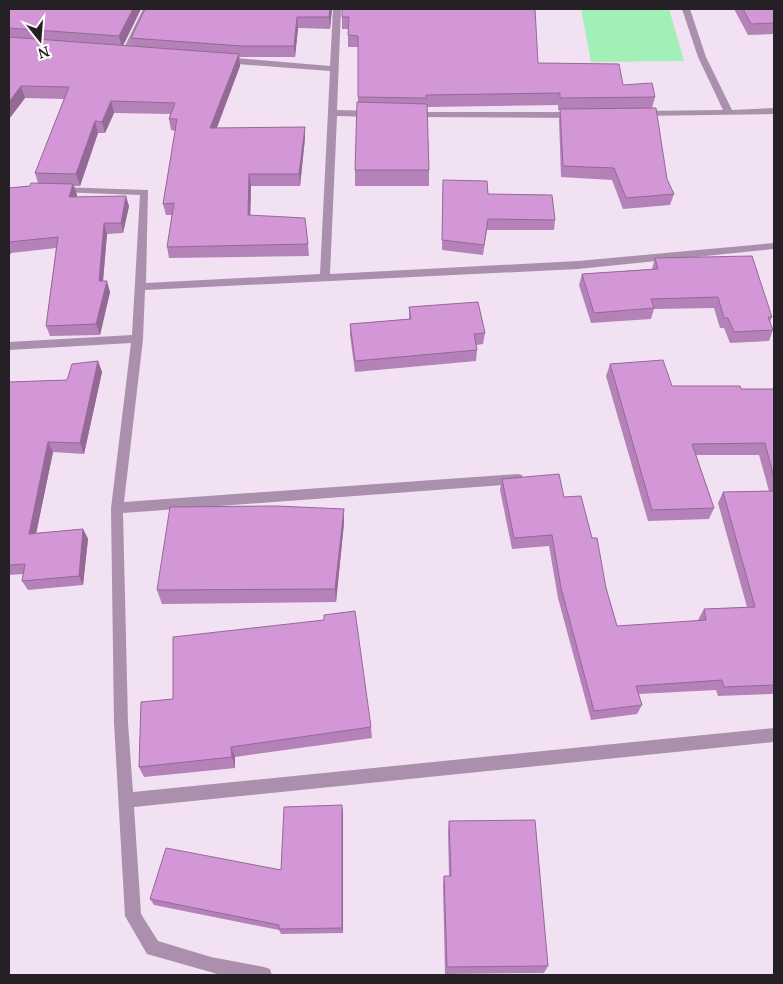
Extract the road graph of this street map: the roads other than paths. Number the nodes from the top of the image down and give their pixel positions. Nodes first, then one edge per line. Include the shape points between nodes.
1 (147, 9) edge
2 (337, 9) edge
3 (686, 9) edge
4 (136, 53) edge
5 (214, 60) edge
6 (333, 69) junction
7 (774, 111) edge
8 (331, 113) junction
9 (729, 113) junction
10 (379, 114) edge
11 (398, 114) edge
12 (632, 114) edge
13 (583, 115) edge
14 (51, 190) edge
15 (774, 246) edge
16 (325, 278) junction
17 (140, 287) junction
18 (137, 339) junction
19 (9, 346) edge
20 (535, 478) edge
21 (117, 508) junction
22 (774, 735) edge
23 (125, 800) junction
24 (264, 975) edge

1 - 4 street via 121,52
2 - 6 street
3 - 9 street via 702,57
5 - 6 street
6 - 8 street
7 - 9 street
8 - 10 street
8 - 16 street
9 - 12 street
11 - 13 street
14 - 17 street via 145,192
15 - 16 street via 578,265
16 - 17 street
17 - 18 street
18 - 19 street
18 - 21 street
20 - 21 street
21 - 23 street
22 - 23 street
23 - 24 street via 132,916 152,948

